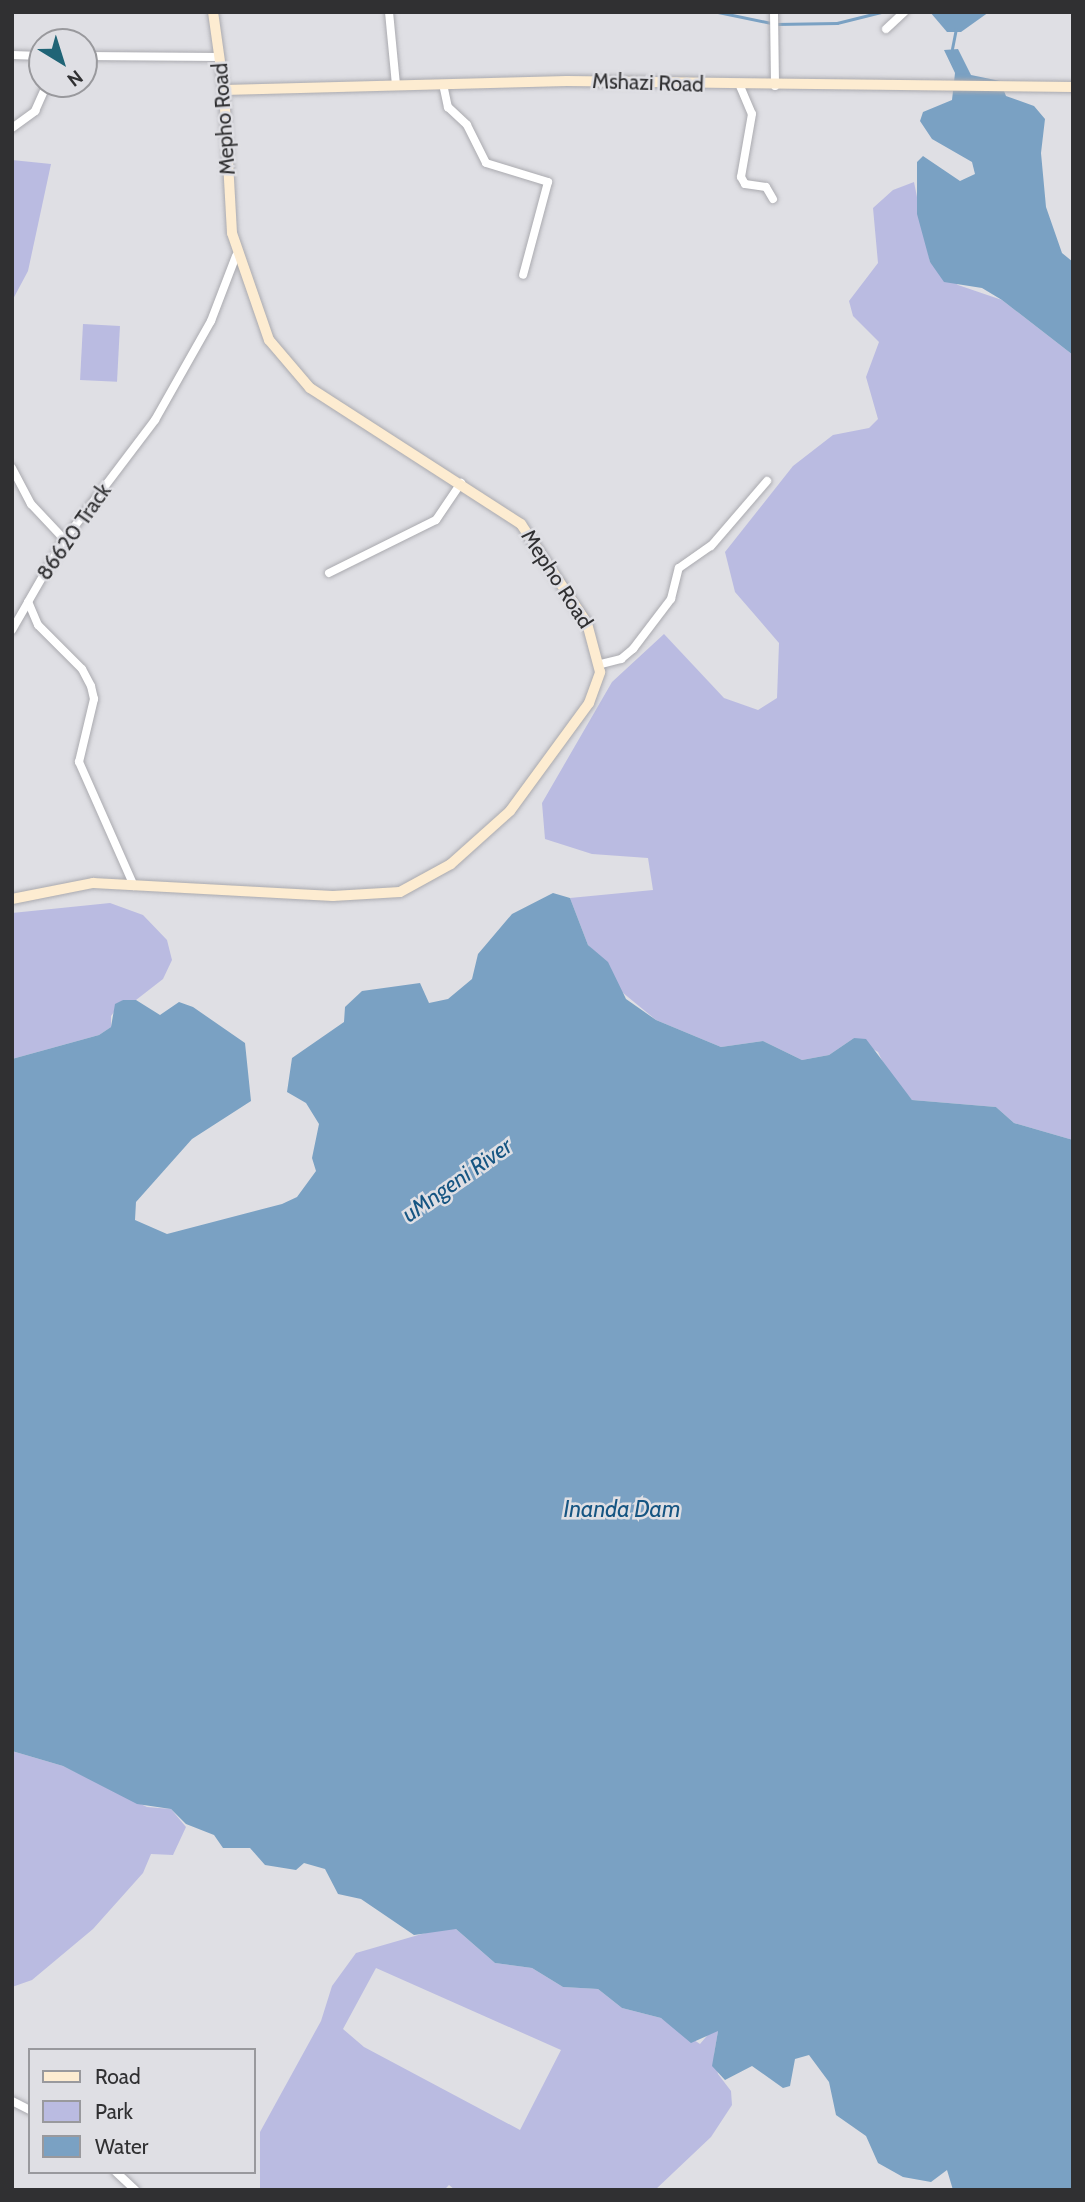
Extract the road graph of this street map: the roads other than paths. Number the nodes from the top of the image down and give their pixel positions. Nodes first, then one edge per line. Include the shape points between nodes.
1 (213, 12) edge
2 (389, 12) edge
3 (774, 12) edge
4 (904, 12) edge
5 (886, 29) dead end
6 (98, 56) edge
7 (220, 57) junction
8 (396, 85) junction
9 (443, 85) junction
10 (740, 86) junction
11 (775, 86) junction
12 (1073, 87) edge
13 (224, 90) junction
14 (41, 98) edge
15 (12, 128) edge
16 (773, 199) dead end
17 (236, 256) junction
18 (523, 275) dead end
19 (12, 468) edge
20 (767, 481) dead end
21 (461, 483) junction
22 (64, 540) junction
23 (329, 573) dead end
24 (28, 602) junction
25 (12, 630) edge
26 (601, 664) junction
27 (134, 886) junction
28 (12, 899) edge
29 (12, 2101) edge
30 (28, 2109) edge
31 (118, 2174) edge
32 (135, 2190) edge

1 - 7 street, Mepho Road
2 - 8 street
3 - 11 street
4 - 5 street
6 - 7 street
7 - 13 street, Mepho Road
8 - 9 street, Mshazi Road
8 - 13 street, Mshazi Road
9 - 10 street, Mshazi Road
9 - 18 street via 448,107 467,125 485,163 548,182
10 - 11 street, Mshazi Road
10 - 16 street via 752,114 742,181 766,187
11 - 12 street, Mshazi Road
13 - 17 street, Mepho Road
14 - 15 street via 35,111
17 - 21 street, Mepho Road via 269,340 310,388
17 - 22 street, 86620 Track via 212,321 155,420
19 - 22 street via 31,504
20 - 26 street via 711,546 679,568 671,599 633,649 621,659
21 - 23 street via 436,520
21 - 26 street, Mepho Road via 505,510 530,535 587,623
22 - 24 street, 86620 Track
24 - 25 street
24 - 27 street, 86620 Track via 38,625 82,669 91,686 94,699 79,762
26 - 27 street via 589,703 525,793 451,864 423,883 369,897
27 - 28 street via 60,886
29 - 30 street
31 - 32 street

